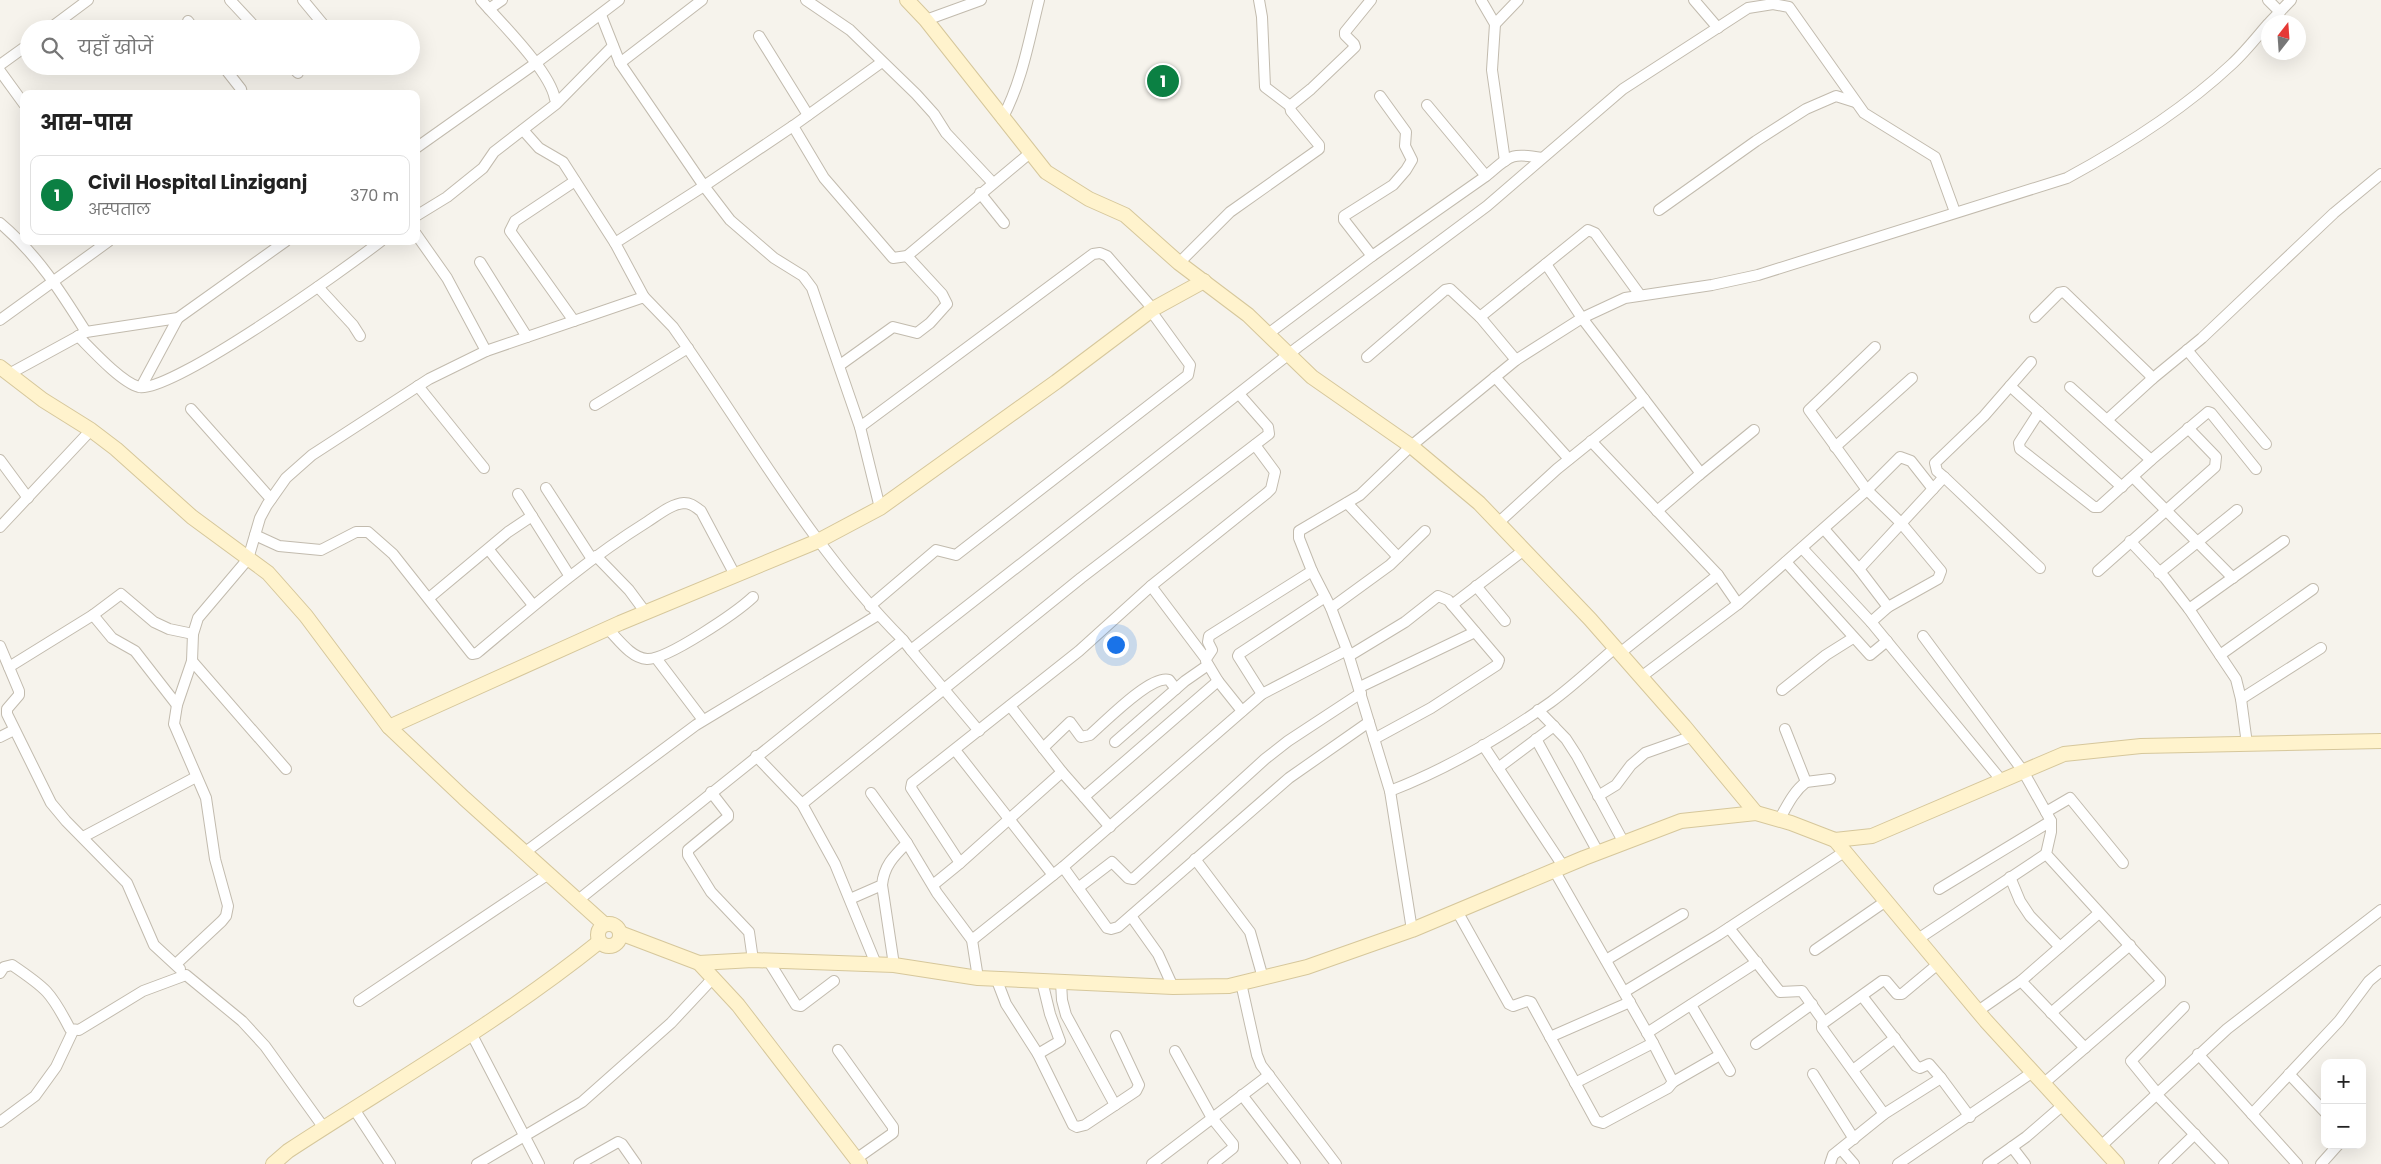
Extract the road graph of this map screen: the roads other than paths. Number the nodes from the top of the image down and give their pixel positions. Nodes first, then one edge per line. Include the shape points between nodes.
1 (88, 0) edge
2 (230, 0) edge
3 (303, 0) edge
4 (481, 0) edge
5 (502, 0) edge
6 (619, 0) edge
7 (702, 0) edge
8 (806, 0) edge
9 (908, 0) edge
10 (981, 0) edge
11 (1038, 0) edge
12 (1259, 0) edge
13 (1371, 0) edge
14 (1481, 0) edge
15 (1518, 0) edge
16 (1694, 0) edge
17 (2268, 0) edge
18 (2291, 0) edge
19 (489, 9) junction
20 (2280, 12) junction
21 (601, 15) junction
22 (2277, 15) edge
23 (61, 20) edge
24 (249, 20) edge
25 (320, 20) edge
26 (926, 20) junction
27 (1495, 24) junction
28 (1718, 28) junction
29 (2261, 33) edge
30 (759, 36) dead end
31 (613, 46) junction
32 (20, 51) edge
33 (882, 62) junction
34 (536, 63) junction
35 (620, 63) junction
36 (0, 65) edge
37 (0, 70) edge
38 (230, 75) edge
39 (241, 90) edge
40 (1380, 96) dead end
41 (20, 98) edge
42 (555, 99) dead end
43 (1855, 102) junction
44 (1427, 105) dead end
45 (1290, 106) junction
46 (808, 115) junction
47 (1002, 119) junction
48 (793, 126) junction
49 (523, 130) junction
50 (420, 145) edge
51 (1030, 153) junction
52 (1542, 158) junction
53 (1505, 161) junction
54 (2381, 174) edge
55 (1486, 176) junction
56 (575, 181) junction
57 (992, 182) junction
58 (704, 186) junction
59 (980, 193) junction
60 (1659, 210) dead end
61 (1955, 212) junction
62 (420, 214) edge
63 (1004, 223) dead end
64 (0, 224) edge
65 (420, 240) edge
66 (20, 242) edge
67 (615, 243) junction
68 (23, 245) edge
69 (104, 245) edge
70 (280, 245) edge
71 (376, 245) edge
72 (907, 256) junction
73 (1372, 256) junction
74 (480, 262) dead end
75 (1179, 263) junction
76 (1546, 264) junction
77 (54, 281) junction
78 (1204, 281) junction
79 (318, 287) junction
80 (1640, 295) junction
81 (644, 297) junction
82 (1152, 310) junction
83 (1480, 317) junction
84 (2035, 317) dead end
85 (178, 318) junction
86 (1582, 318) junction
87 (0, 320) edge
88 (574, 320) junction
89 (82, 334) junction
90 (1268, 334) junction
91 (360, 336) dead end
92 (527, 337) junction
93 (1875, 347) dead end
94 (688, 348) junction
95 (2187, 350) junction
96 (486, 351) junction
97 (1290, 354) junction
98 (1367, 357) dead end
99 (1516, 360) junction
100 (2031, 362) dead end
101 (840, 366) junction
102 (4, 371) edge
103 (1495, 377) junction
104 (1912, 378) dead end
105 (2152, 379) junction
106 (418, 386) junction
107 (2010, 386) junction
108 (141, 387) junction
109 (2070, 387) dead end
110 (1239, 394) junction
111 (1644, 399) junction
112 (595, 405) dead end
113 (191, 409) dead end
114 (2039, 412) junction
115 (2107, 420) junction
116 (860, 427) junction
117 (2188, 428) junction
118 (91, 430) junction
119 (1754, 430) dead end
120 (1591, 441) junction
121 (1255, 444) junction
122 (2266, 444) dead end
123 (1411, 446) junction
124 (1835, 447) junction
125 (1569, 459) junction
126 (0, 460) edge
127 (2151, 460) junction
128 (484, 468) dead end
129 (2256, 469) dead end
130 (1699, 475) junction
131 (1944, 476) junction
132 (2133, 477) junction
133 (2122, 487) junction
134 (546, 488) dead end
135 (1933, 488) junction
136 (1868, 490) junction
137 (518, 494) dead end
138 (28, 498) junction
139 (271, 499) junction
140 (1347, 503) junction
141 (880, 508) junction
142 (2165, 509) junction
143 (2237, 510) dead end
144 (1657, 511) junction
145 (532, 516) junction
146 (1498, 523) junction
147 (1901, 523) junction
148 (0, 527) edge
149 (1824, 529) junction
150 (1425, 531) dead end
151 (255, 535) junction
152 (818, 541) junction
153 (2197, 541) junction
154 (2284, 541) dead end
155 (2130, 542) junction
156 (1802, 548) junction
157 (489, 550) junction
158 (1524, 550) junction
159 (594, 558) junction
160 (1398, 558) junction
161 (248, 559) junction
162 (1786, 562) junction
163 (1859, 568) junction
164 (2040, 568) dead end
165 (1312, 571) junction
166 (2098, 571) dead end
167 (2160, 573) junction
168 (569, 575) junction
169 (735, 575) junction
170 (1718, 575) junction
171 (2233, 578) junction
172 (1151, 586) junction
173 (1476, 586) junction
174 (2313, 590) dead end
175 (1325, 596) junction
176 (754, 597) dead end
177 (429, 598) junction
178 (1738, 604) junction
179 (533, 605) junction
180 (1452, 605) junction
181 (870, 606) junction
182 (1888, 607) junction
183 (1331, 608) junction
184 (2189, 609) junction
185 (646, 613) junction
186 (878, 614) junction
187 (92, 615) junction
188 (1505, 621) dead end
189 (1871, 622) junction
190 (608, 629) junction
191 (1475, 632) junction
192 (193, 634) junction
193 (1923, 636) dead end
194 (1853, 638) junction
195 (903, 640) junction
196 (1887, 642) junction
197 (0, 646) edge
198 (2321, 648) dead end
199 (911, 650) junction
200 (1617, 650) junction
201 (1348, 653) junction
202 (2220, 655) junction
203 (656, 658) junction
204 (192, 660) junction
205 (1207, 662) junction
206 (9, 667) junction
207 (1641, 677) junction
208 (1218, 681) junction
209 (944, 688) junction
210 (1176, 689) junction
211 (1361, 690) junction
212 (1782, 690) dead end
213 (1262, 694) junction
214 (2241, 699) junction
215 (177, 705) junction
216 (1010, 706) junction
217 (1538, 710) junction
218 (1242, 711) junction
219 (703, 720) junction
220 (1369, 722) junction
221 (1554, 726) junction
222 (389, 727) junction
223 (1785, 729) dead end
224 (14, 730) junction
225 (979, 731) junction
226 (1693, 736) junction
227 (0, 737) edge
228 (1374, 739) junction
229 (1536, 739) junction
230 (2381, 741) edge
231 (1115, 742) dead end
232 (2247, 744) junction
233 (1483, 745) junction
234 (1043, 748) junction
235 (955, 750) junction
236 (756, 756) junction
237 (1498, 768) junction
238 (286, 769) dead end
239 (1062, 772) junction
240 (2023, 772) junction
241 (196, 777) junction
242 (1830, 780) dead end
243 (2002, 781) junction
244 (1806, 782) junction
245 (1390, 791) junction
246 (711, 792) junction
247 (871, 793) dead end
248 (1598, 796) junction
249 (1084, 797) junction
250 (802, 804) junction
251 (1756, 813) junction
252 (2049, 816) junction
253 (1009, 819) junction
254 (1779, 820) junction
255 (1110, 827) junction
256 (82, 837) junction
257 (1834, 840) junction
258 (907, 843) junction
259 (1624, 843) junction
260 (1598, 852) junction
261 (1844, 852) junction
262 (524, 853) junction
263 (2046, 854) junction
264 (1195, 859) junction
265 (960, 863) junction
266 (2123, 863) dead end
267 (1063, 867) junction
268 (1559, 868) junction
269 (547, 875) junction
270 (1053, 875) junction
271 (2010, 877) junction
272 (933, 885) junction
273 (882, 886) junction
274 (1078, 888) junction
275 (1939, 889) dead end
276 (850, 899) junction
277 (577, 901) junction
278 (1886, 901) junction
279 (2381, 910) edge
280 (1458, 911) junction
281 (2099, 913) junction
282 (1683, 914) dead end
283 (1131, 916) junction
284 (604, 924) junction
285 (1729, 928) junction
286 (1412, 930) junction
287 (620, 933) junction
288 (1918, 939) junction
289 (972, 940) junction
290 (599, 942) junction
291 (2130, 945) junction
292 (2060, 947) junction
293 (1815, 950) dead end
294 (753, 960) junction
295 (768, 960) junction
296 (1606, 960) junction
297 (1757, 962) junction
298 (699, 963) junction
299 (176, 964) junction
300 (876, 964) junction
301 (1938, 964) junction
302 (894, 965) junction
303 (2381, 971) edge
304 (0, 974) edge
305 (186, 975) junction
306 (714, 977) junction
307 (978, 978) junction
308 (996, 978) junction
309 (1263, 978) junction
310 (2021, 980) junction
311 (1042, 981) junction
312 (834, 982) dead end
313 (1062, 982) junction
314 (1241, 983) junction
315 (1173, 987) junction
316 (1624, 992) junction
317 (1862, 996) junction
318 (359, 1001) dead end
319 (1630, 1002) junction
320 (1812, 1004) junction
321 (1691, 1005) junction
322 (2184, 1007) dead end
323 (1978, 1011) junction
324 (2051, 1013) junction
325 (1824, 1022) junction
326 (73, 1031) junction
327 (471, 1033) junction
328 (1647, 1033) junction
329 (1116, 1036) dead end
330 (1550, 1037) junction
331 (1895, 1038) junction
332 (1653, 1043) junction
333 (1756, 1044) dead end
334 (2085, 1048) junction
335 (838, 1050) dead end
336 (1175, 1051) dead end
337 (1038, 1054) junction
338 (2198, 1054) junction
339 (1720, 1055) junction
340 (1853, 1070) junction
341 (1730, 1071) dead end
342 (2033, 1072) junction
343 (1813, 1074) dead end
344 (2289, 1074) junction
345 (1269, 1075) junction
346 (1941, 1078) junction
347 (1673, 1082) junction
348 (1575, 1083) junction
349 (2043, 1084) junction
350 (2157, 1093) junction
351 (1242, 1095) junction
352 (1115, 1105) junction
353 (2063, 1105) junction
354 (2321, 1108) edge
355 (354, 1109) junction
356 (1884, 1114) junction
357 (2252, 1114) junction
358 (1970, 1117) junction
359 (1212, 1118) junction
360 (0, 1122) edge
361 (324, 1128) junction
362 (2195, 1134) junction
363 (524, 1136) junction
364 (1854, 1139) junction
365 (2101, 1146) junction
366 (2012, 1147) junction
367 (1841, 1149) junction
368 (2334, 1149) edge
369 (534, 1162) edge
370 (858, 1162) edge
371 (273, 1164) edge
372 (390, 1164) edge
373 (477, 1164) edge
374 (579, 1164) edge
375 (636, 1164) edge
376 (1152, 1164) edge
377 (1213, 1164) edge
378 (1295, 1164) edge
379 (1336, 1164) edge
380 (1830, 1164) edge
381 (1854, 1164) edge
382 (1898, 1164) edge
383 (1988, 1164) edge
384 (2025, 1164) edge
385 (2117, 1164) edge
386 (2164, 1164) edge
387 (2223, 1164) edge
388 (2297, 1164) edge
389 (2321, 1164) edge

1 - 23 street
2 - 24 street
3 - 25 street
4 - 19 street
5 - 19 street
6 - 21 street
7 - 35 street
8 - 33 street via 850,30
9 - 26 street
10 - 26 street
11 - 47 street via 1022,70
12 - 45 street via 1265,86
13 - 45 street via 1345,32 1355,47
14 - 27 street
15 - 27 street
16 - 28 street
17 - 20 street
18 - 20 street
19 - 34 street
20 - 22 street
21 - 31 street
21 - 34 street
26 - 47 street
27 - 53 street via 1492,70
28 - 43 street via 1748,8 1773,4 1789,7
28 - 52 street via 1623,89
29 - 61 street via 2232,64 2183,105 2113,153 2067,178
30 - 46 street
31 - 35 street
31 - 49 street via 556,104
32 - 36 street
33 - 46 street
33 - 57 street via 916,94 946,133
34 - 42 street
34 - 50 street
35 - 58 street
37 - 41 street
38 - 39 street
40 - 73 street via 1406,132 1405,146 1412,160 1393,185 1344,216
43 - 60 street via 1836,96 1806,109
43 - 61 street via 1864,113 1935,157
44 - 55 street
45 - 75 street via 1319,149 1230,212
46 - 48 street
47 - 51 street
48 - 58 street
48 - 72 street via 824,178 890,256
49 - 56 street via 539,148 563,162
49 - 62 street via 494,152 484,168
51 - 57 street
51 - 75 street via 1046,172 1089,199 1125,215
52 - 53 street via 1518,154
52 - 97 street via 1487,206
53 - 55 street
54 - 95 street via 2334,212
55 - 73 street
56 - 67 street
56 - 88 street via 515,221 510,231
57 - 59 street
58 - 67 street
58 - 101 street via 730,220 774,258 808,281
59 - 63 street
59 - 72 street
61 - 80 street via 1758,275
64 - 66 street
65 - 96 street via 447,278
67 - 81 street
68 - 77 street
69 - 77 street
70 - 85 street
71 - 79 street
72 - 101 street via 942,294 947,304 930,324 917,333 893,326
73 - 90 street
74 - 92 street
75 - 78 street
76 - 80 street via 1584,232 1591,230
76 - 83 street
76 - 86 street
77 - 87 street
77 - 89 street
78 - 82 street
78 - 90 street
79 - 91 street
79 - 108 street via 208,359 161,382
80 - 86 street via 1625,298
81 - 88 street
81 - 94 street
82 - 116 street via 1108,256 1093,254
82 - 141 street
82 - 181 street via 1190,365 1188,375 956,555 936,550
83 - 98 street via 1454,291 1445,290
83 - 99 street
84 - 105 street via 2058,292 2064,292
85 - 89 street
85 - 108 street
86 - 99 street
86 - 111 street
88 - 92 street
89 - 102 street
89 - 108 street via 107,365
90 - 97 street
92 - 96 street
93 - 124 street via 1809,410
94 - 112 street
94 - 152 street
95 - 105 street
95 - 122 street
96 - 106 street
97 - 110 street
97 - 123 street via 1312,377
99 - 103 street
100 - 107 street
101 - 116 street
102 - 118 street
103 - 123 street
103 - 125 street
104 - 124 street
105 - 115 street
106 - 128 street
106 - 139 street via 312,454 286,478
107 - 114 street
107 - 131 street via 1935,463
109 - 115 street
110 - 121 street via 1270,429 1269,434
110 - 199 street
111 - 120 street
111 - 130 street
113 - 139 street
114 - 133 street
114 - 133 street via 2019,443 2020,449 2090,506 2099,507
115 - 127 street
116 - 141 street
117 - 127 street
117 - 129 street via 2211,413
117 - 142 street via 2216,457 2216,463
118 - 138 street
118 - 161 street via 192,517
119 - 130 street
120 - 125 street
120 - 144 street
121 - 172 street via 1274,468 1271,489
121 - 209 street
123 - 140 street via 1382,476
123 - 146 street
124 - 136 street
125 - 146 street
126 - 138 street
127 - 132 street
130 - 144 street
131 - 135 street
131 - 164 street
132 - 133 street
132 - 142 street
134 - 159 street
135 - 136 street via 1911,461 1900,457
135 - 147 street
136 - 147 street
136 - 149 street
137 - 145 street
138 - 148 street
139 - 151 street
140 - 160 street
140 - 165 street via 1299,531
141 - 152 street
142 - 153 street
142 - 155 street
143 - 153 street
144 - 170 street
145 - 157 street
145 - 168 street
146 - 158 street
147 - 163 street
147 - 182 street via 1941,574 1938,579
149 - 156 street
149 - 163 street
150 - 160 street
151 - 161 street
151 - 177 street via 278,546 321,550 356,532 368,532 393,554
152 - 169 street
152 - 181 street
153 - 167 street
153 - 171 street
154 - 171 street
155 - 166 street
155 - 167 street
156 - 162 street
156 - 189 street
157 - 177 street
157 - 179 street
158 - 173 street
158 - 200 street
159 - 168 street
159 - 169 street via 668,509 683,503 692,504 701,511
159 - 185 street via 629,590
160 - 183 street
161 - 192 street via 198,618
161 - 222 street via 286,591
162 - 178 street
162 - 194 street
163 - 182 street
165 - 175 street
165 - 205 street via 1211,634 1208,642 1212,650
167 - 184 street
168 - 179 street
169 - 185 street
170 - 178 street
170 - 200 street
171 - 184 street
172 - 205 street
172 - 216 street via 1079,651
173 - 180 street
173 - 188 street
174 - 202 street
175 - 183 street
175 - 213 street via 1239,654
176 - 203 street via 689,641
177 - 179 street via 472,654
178 - 207 street
180 - 191 street
180 - 201 street via 1445,597 1438,596 1405,622
181 - 186 street
182 - 189 street
183 - 201 street
184 - 202 street
185 - 190 street
186 - 195 street
186 - 219 street
187 - 192 street via 121,594 154,622
187 - 206 street
187 - 215 street via 112,638 135,651
189 - 196 street
190 - 203 street via 635,656
190 - 222 street
191 - 211 street
191 - 228 street via 1499,660 1497,665 1431,708
192 - 204 street
193 - 240 street
194 - 196 street via 1870,655
194 - 212 street
195 - 199 street
195 - 236 street
196 - 243 street
197 - 206 street
198 - 214 street
199 - 209 street
200 - 207 street
200 - 217 street
201 - 211 street
201 - 213 street
202 - 214 street via 2236,679
203 - 219 street
204 - 215 street
204 - 238 street
205 - 208 street
205 - 210 street
206 - 224 street via 19,691 7,709
207 - 226 street
208 - 218 street
208 - 249 street
209 - 225 street
209 - 250 street
210 - 231 street
210 - 234 street via 1170,680 1161,679 1141,690 1090,735 1081,736 1070,722
211 - 220 street
211 - 274 street via 1266,759 1134,879 1128,878 1112,862
213 - 218 street
214 - 232 street
215 - 241 street via 174,724
216 - 225 street
216 - 234 street
217 - 221 street
217 - 233 street
218 - 255 street
219 - 262 street
220 - 228 street
220 - 264 street via 1289,778
221 - 229 street
221 - 248 street via 1577,756
222 - 262 street
223 - 244 street
224 - 227 street
224 - 256 street via 52,803
225 - 235 street
226 - 248 street via 1644,754 1616,784
226 - 251 street
228 - 245 street
229 - 237 street
229 - 260 street
230 - 232 street
232 - 240 street via 2141,746 2064,754
233 - 237 street
233 - 245 street via 1430,776
234 - 239 street
235 - 253 street
235 - 265 street via 912,783 911,788
236 - 246 street
236 - 250 street
237 - 268 street
239 - 249 street
239 - 253 street
240 - 243 street
240 - 252 street
241 - 256 street
241 - 299 street via 206,798 215,859 228,906 222,921
242 - 244 street
243 - 257 street via 1872,836
244 - 254 street via 1792,797
245 - 286 street
246 - 277 street
246 - 294 street via 728,817 694,843 688,855 711,892 749,932
247 - 258 street
248 - 259 street
249 - 255 street
250 - 276 street
251 - 254 street
251 - 259 street via 1681,822
252 - 263 street via 2052,832
252 - 266 street via 2070,798
252 - 275 street
253 - 265 street
253 - 270 street
254 - 257 street
255 - 267 street
256 - 299 street via 127,883 154,945
257 - 261 street
258 - 272 street
258 - 273 street via 888,863
259 - 260 street
260 - 268 street
261 - 278 street
261 - 285 street
262 - 269 street
263 - 271 street
263 - 281 street
264 - 283 street
264 - 309 street via 1250,932
265 - 272 street
267 - 270 street
267 - 274 street
268 - 280 street
268 - 296 street
269 - 277 street
269 - 318 street
270 - 289 street
271 - 288 street
271 - 292 street via 2030,916
272 - 289 street
273 - 276 street
273 - 302 street
274 - 283 street via 1107,928 1118,927
276 - 300 street
277 - 284 street
278 - 288 street
278 - 293 street
279 - 338 street
280 - 286 street
280 - 330 street via 1509,1004 1531,1002
281 - 291 street
281 - 292 street
282 - 296 street
283 - 315 street via 1158,954
284 - 287 street via 616,926
284 - 290 street via 597,932
285 - 297 street
285 - 316 street
286 - 309 street via 1307,967
287 - 290 street via 619,940 613,945
287 - 298 street
288 - 301 street
289 - 307 street
290 - 327 street
291 - 324 street
291 - 334 street via 2156,972 2160,983
292 - 310 street
294 - 295 street
294 - 298 street
295 - 300 street
295 - 312 street via 796,1005 801,1006
296 - 316 street
297 - 320 street via 1780,992 1799,990
297 - 321 street
298 - 306 street
299 - 305 street
300 - 302 street
301 - 317 street via 1902,994 1897,994 1885,980
301 - 323 street
302 - 307 street
303 - 344 street via 2369,981 2339,1022
304 - 326 street via 4,967 12,965 42,986
305 - 326 street via 143,991
305 - 361 street via 242,1021 265,1046
306 - 363 street via 672,1023 582,1102
306 - 370 street
307 - 308 street
308 - 311 street
308 - 337 street via 1006,1004
309 - 314 street
310 - 323 street
310 - 324 street
311 - 313 street
311 - 337 street via 1060,1040
313 - 315 street
313 - 352 street via 1066,1015
314 - 315 street
314 - 345 street via 1257,1055
316 - 319 street
317 - 325 street
317 - 331 street
319 - 328 street
319 - 330 street
320 - 325 street
320 - 333 street
321 - 328 street
321 - 339 street
322 - 350 street via 2131,1061
323 - 342 street
324 - 334 street
325 - 340 street via 1822,1028
326 - 360 street via 56,1068 35,1096
327 - 355 street
327 - 363 street
328 - 332 street
329 - 352 street via 1139,1085 1136,1091
330 - 348 street
331 - 340 street
331 - 346 street via 1916,1066 1920,1068 1929,1064
332 - 347 street
332 - 348 street
334 - 349 street
335 - 370 street via 893,1127 893,1133
336 - 359 street
337 - 352 street via 1073,1125 1085,1126
338 - 350 street
338 - 357 street
339 - 341 street
339 - 347 street
340 - 356 street
342 - 349 street
342 - 358 street
343 - 364 street
344 - 354 street
344 - 357 street
345 - 351 street
345 - 379 street
346 - 356 street
346 - 358 street
347 - 348 street via 1668,1088 1603,1123 1596,1121
349 - 353 street
350 - 362 street
350 - 365 street
351 - 359 street
351 - 378 street
353 - 365 street
353 - 366 street
355 - 361 street
355 - 372 street
356 - 364 street
357 - 388 street
358 - 382 street
359 - 376 street
359 - 377 street via 1233,1146
361 - 371 street
362 - 386 street
362 - 387 street
363 - 369 street
363 - 373 street
364 - 367 street
365 - 385 street
366 - 383 street
366 - 384 street
367 - 380 street via 1832,1157
367 - 381 street
368 - 389 street
374 - 375 street via 618,1142

